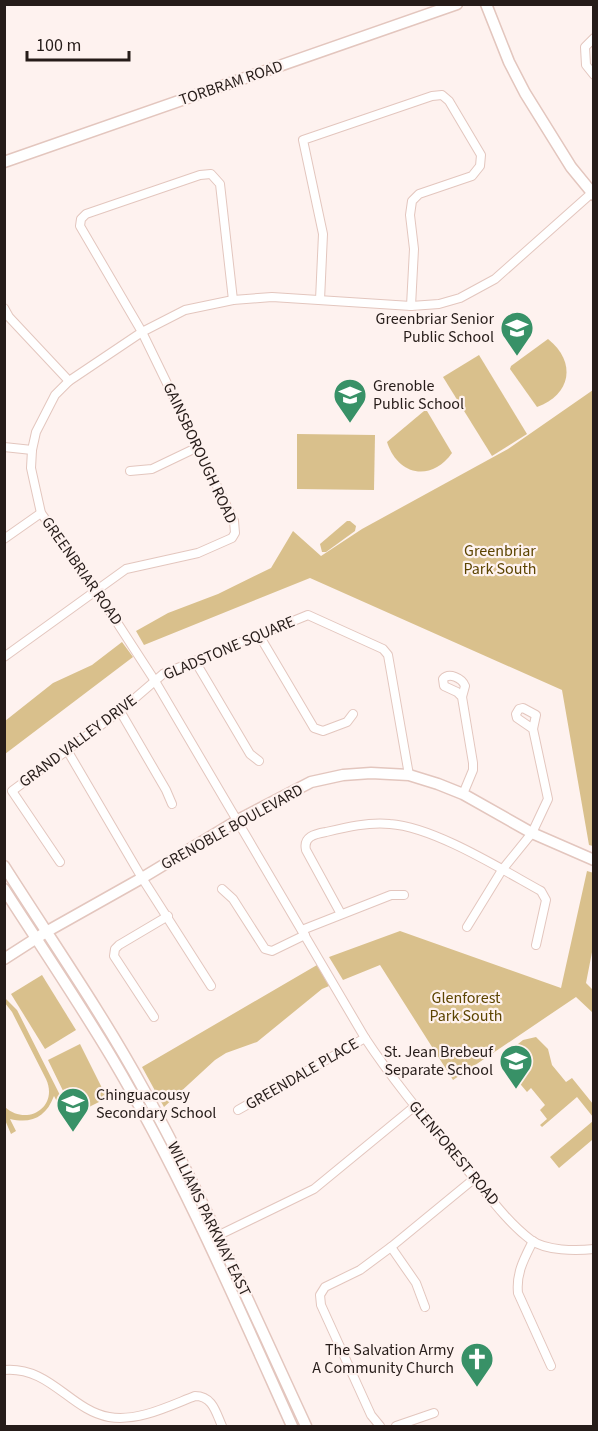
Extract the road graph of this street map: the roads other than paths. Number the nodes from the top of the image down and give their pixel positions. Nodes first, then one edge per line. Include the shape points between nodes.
1 (457, 4) edge
2 (486, 4) edge
3 (594, 38) edge
4 (594, 75) edge
5 (4, 162) edge
6 (593, 193) edge
7 (233, 300) junction
8 (320, 300) junction
9 (411, 306) junction
10 (4, 308) edge
11 (7, 318) edge
12 (142, 332) junction
13 (69, 381) junction
14 (4, 447) edge
15 (198, 447) junction
16 (32, 450) junction
17 (130, 471) dead end
18 (41, 513) junction
19 (4, 539) edge
20 (96, 590) junction
21 (260, 635) junction
22 (4, 657) edge
23 (195, 661) junction
24 (155, 681) junction
25 (462, 697) dead end
26 (120, 711) junction
27 (353, 714) dead end
28 (533, 729) dead end
29 (67, 750) junction
30 (259, 760) dead end
31 (409, 775) junction
32 (463, 794) junction
33 (172, 804) dead end
34 (238, 820) junction
35 (532, 833) junction
36 (594, 860) edge
37 (60, 862) dead end
38 (4, 866) edge
39 (502, 870) junction
40 (142, 878) junction
41 (4, 889) edge
42 (222, 889) dead end
43 (404, 895) dead end
44 (341, 914) junction
45 (168, 916) junction
46 (468, 927) dead end
47 (46, 932) junction
48 (303, 932) junction
49 (36, 939) junction
50 (536, 945) dead end
51 (4, 959) edge
52 (211, 986) dead end
53 (154, 1017) dead end
54 (365, 1038) junction
55 (415, 1106) junction
56 (238, 1110) dead end
57 (475, 1178) junction
58 (218, 1236) junction
59 (207, 1241) junction
60 (533, 1241) junction
61 (391, 1247) junction
62 (594, 1249) edge
63 (425, 1307) dead end
64 (551, 1366) dead end
65 (4, 1370) edge
66 (434, 1413) dead end
67 (222, 1426) edge
68 (292, 1426) edge
69 (306, 1426) edge
70 (380, 1426) edge
71 (396, 1426) edge

1 - 5 main road, TORBRAM ROAD
2 - 6 main road via 525,93 571,167
3 - 4 street via 585,47 586,65
6 - 9 street, GREENBRIAR ROAD via 495,279 460,298
7 - 8 street, GREENBRIAR ROAD
7 - 12 street, GREENBRIAR ROAD via 186,310
7 - 12 street, GAINSBOROUGH ROAD via 220,184 211,174 86,214 80,226
8 - 9 street, GREENBRIAR ROAD
8 - 9 street via 323,234 303,140 442,95 449,100 481,155 480,166 472,176 419,194 412,201
10 - 11 street
11 - 13 street
12 - 13 street, GREENBRIAR ROAD
12 - 15 street, GAINSBOROUGH ROAD
13 - 16 street, GREENBRIAR ROAD via 46,410
14 - 16 street
15 - 17 street via 152,469
15 - 20 street, GAINSBOROUGH ROAD via 234,521 235,534 198,553 126,569
16 - 18 street, GREENBRIAR ROAD via 33,482
18 - 19 street
18 - 20 street, GREENBRIAR ROAD
20 - 22 street
20 - 24 street, GREENBRIAR ROAD
21 - 23 street, GLADSTONE SQUARE
21 - 27 street via 314,728 323,731 347,722
21 - 31 street, GLADSTONE SQUARE via 308,615 383,649 391,666
23 - 24 street, GLADSTONE SQUARE
23 - 30 street via 250,754
24 - 26 street, GRAND VALLEY DRIVE
24 - 34 street, GREENBRIAR ROAD
25 - 32 street via 473,763 472,776
26 - 29 street, GRAND VALLEY DRIVE
26 - 33 street
28 - 35 street via 548,799
29 - 37 street, GRAND VALLEY DRIVE via 12,791
29 - 40 street
31 - 32 main road, GRENOBLE BOULEVARD
31 - 34 main road, GRENOBLE BOULEVARD via 343,775 311,782
32 - 35 main road, GRENOBLE BOULEVARD
34 - 40 main road, GRENOBLE BOULEVARD
34 - 48 street, GLENFOREST ROAD
35 - 36 main road, GRENOBLE BOULEVARD
35 - 39 street
38 - 47 main road, WILLIAMS PARKWAY EAST
39 - 44 street via 438,837 392,824 364,824 317,833 304,844
39 - 46 street
39 - 50 street via 545,896
40 - 45 street
40 - 47 main road, GRENOBLE BOULEVARD
41 - 49 main road, WILLIAMS PARKWAY EAST
42 - 48 street via 266,949 272,951
43 - 44 street via 390,895
44 - 48 street
45 - 52 street
45 - 53 street via 119,945 114,956
47 - 49 main road, GRENOBLE BOULEVARD
47 - 58 main road, WILLIAMS PARKWAY EAST via 143,1088
48 - 54 street, GLENFOREST ROAD
49 - 51 main road, GRENOBLE BOULEVARD
49 - 59 main road, WILLIAMS PARKWAY EAST via 112,1058
54 - 55 street, GLENFOREST ROAD
54 - 56 street, GREENDALE PLACE
55 - 57 street, GLENFOREST ROAD
55 - 58 street via 314,1189
57 - 60 street, GLENFOREST ROAD
57 - 61 street
58 - 59 street
58 - 69 main road, WILLIAMS PARKWAY EAST
59 - 68 main road, WILLIAMS PARKWAY EAST
60 - 62 street, GLENFOREST ROAD via 557,1249
60 - 64 street via 519,1269 518,1293
61 - 63 street via 416,1283
61 - 70 street via 360,1270 325,1287 320,1295 330,1325
65 - 67 street via 38,1374 86,1408 109,1417 139,1416 201,1396 212,1403
66 - 71 street

